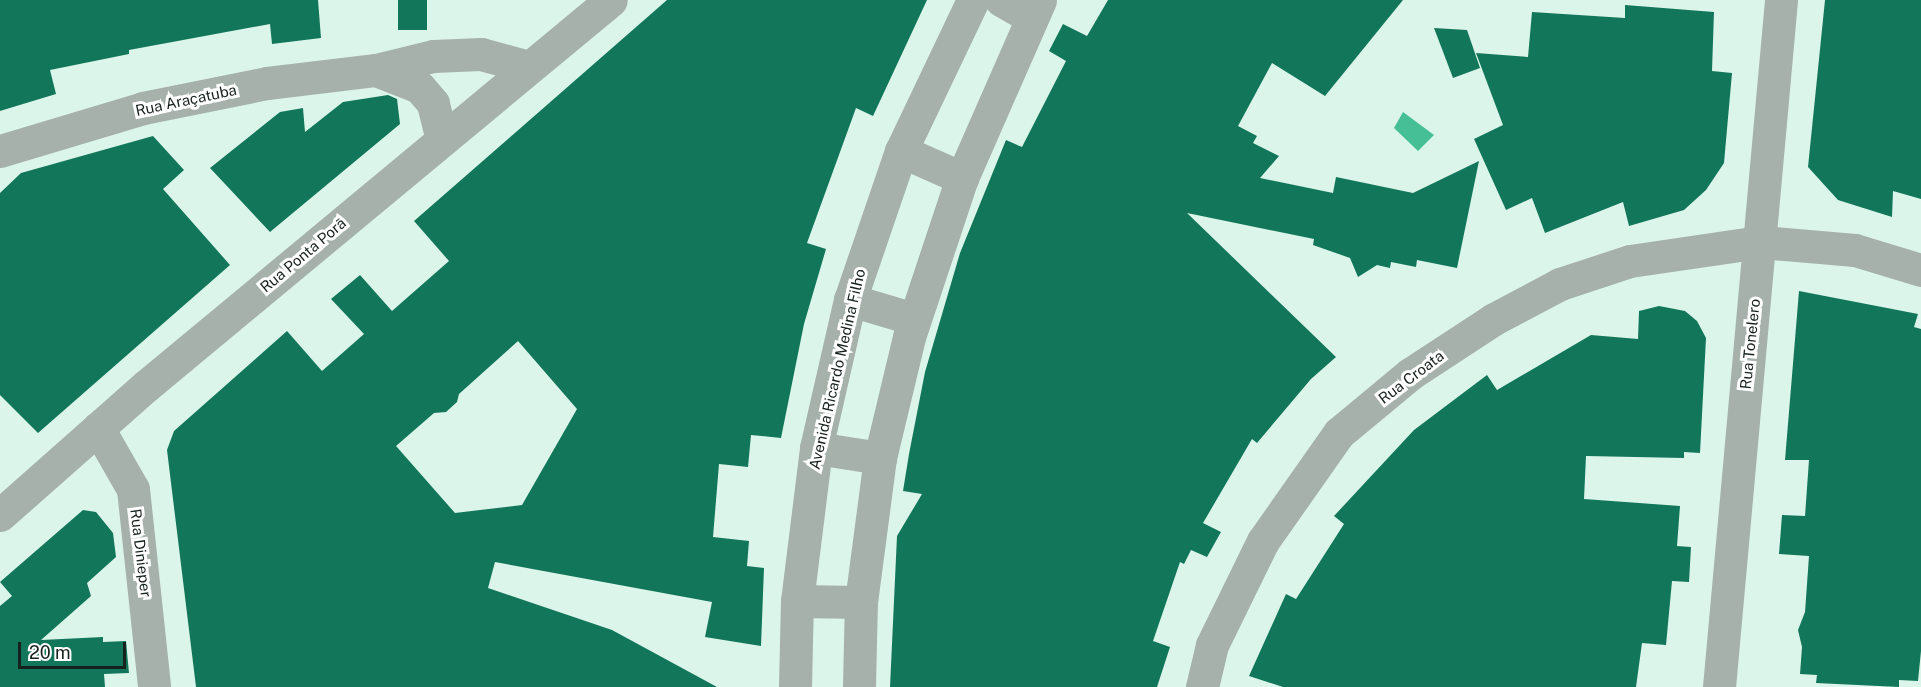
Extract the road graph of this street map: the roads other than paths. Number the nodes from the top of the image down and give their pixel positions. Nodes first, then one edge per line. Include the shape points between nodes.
1 (611, 0) edge
2 (973, 0) edge
3 (1001, 0) edge
4 (1781, 0) edge
5 (1036, 9) edge
6 (529, 67) junction
7 (376, 70) junction
8 (442, 140) junction
9 (0, 151) edge
10 (901, 151) junction
11 (962, 178) junction
12 (1761, 242) junction
13 (1921, 270) edge
14 (850, 300) junction
15 (914, 319) junction
16 (98, 428) junction
17 (816, 448) junction
18 (879, 458) junction
19 (0, 515) edge
20 (797, 601) junction
21 (861, 602) junction
22 (154, 687) edge
23 (795, 687) edge
24 (859, 687) edge
25 (1202, 687) edge
26 (1719, 687) edge

1 - 6 street, Rua Ponta Porã
2 - 10 street, Avenida Ricardo Medina Filho
3 - 5 street
4 - 12 street, Rua Tonelero
5 - 11 street
6 - 7 street, Rua Araçatuba via 481,54 433,56
6 - 8 street, Rua Ponta Porã
7 - 8 street, Rua Araçatuba via 419,87 433,103
7 - 9 street, Rua Araçatuba via 267,83 143,108
8 - 16 street, Rua Ponta Porã
10 - 11 street
10 - 14 street, Avenida Ricardo Medina Filho
11 - 15 street
12 - 13 street, Rua Croata via 1855,250
12 - 25 street, Rua Croata via 1630,261 1560,284 1494,319 1410,374 1339,433 1263,541 1212,645
12 - 26 street, Rua Tonelero
14 - 15 street
14 - 17 street, Avenida Ricardo Medina Filho
15 - 18 street
16 - 19 street, Rua Ponta Porã
16 - 22 street, Rua Dinieper via 133,489
17 - 18 street
17 - 20 street, Avenida Ricardo Medina Filho
18 - 21 street
20 - 21 street
20 - 23 street, Avenida Ricardo Medina Filho
21 - 24 street

